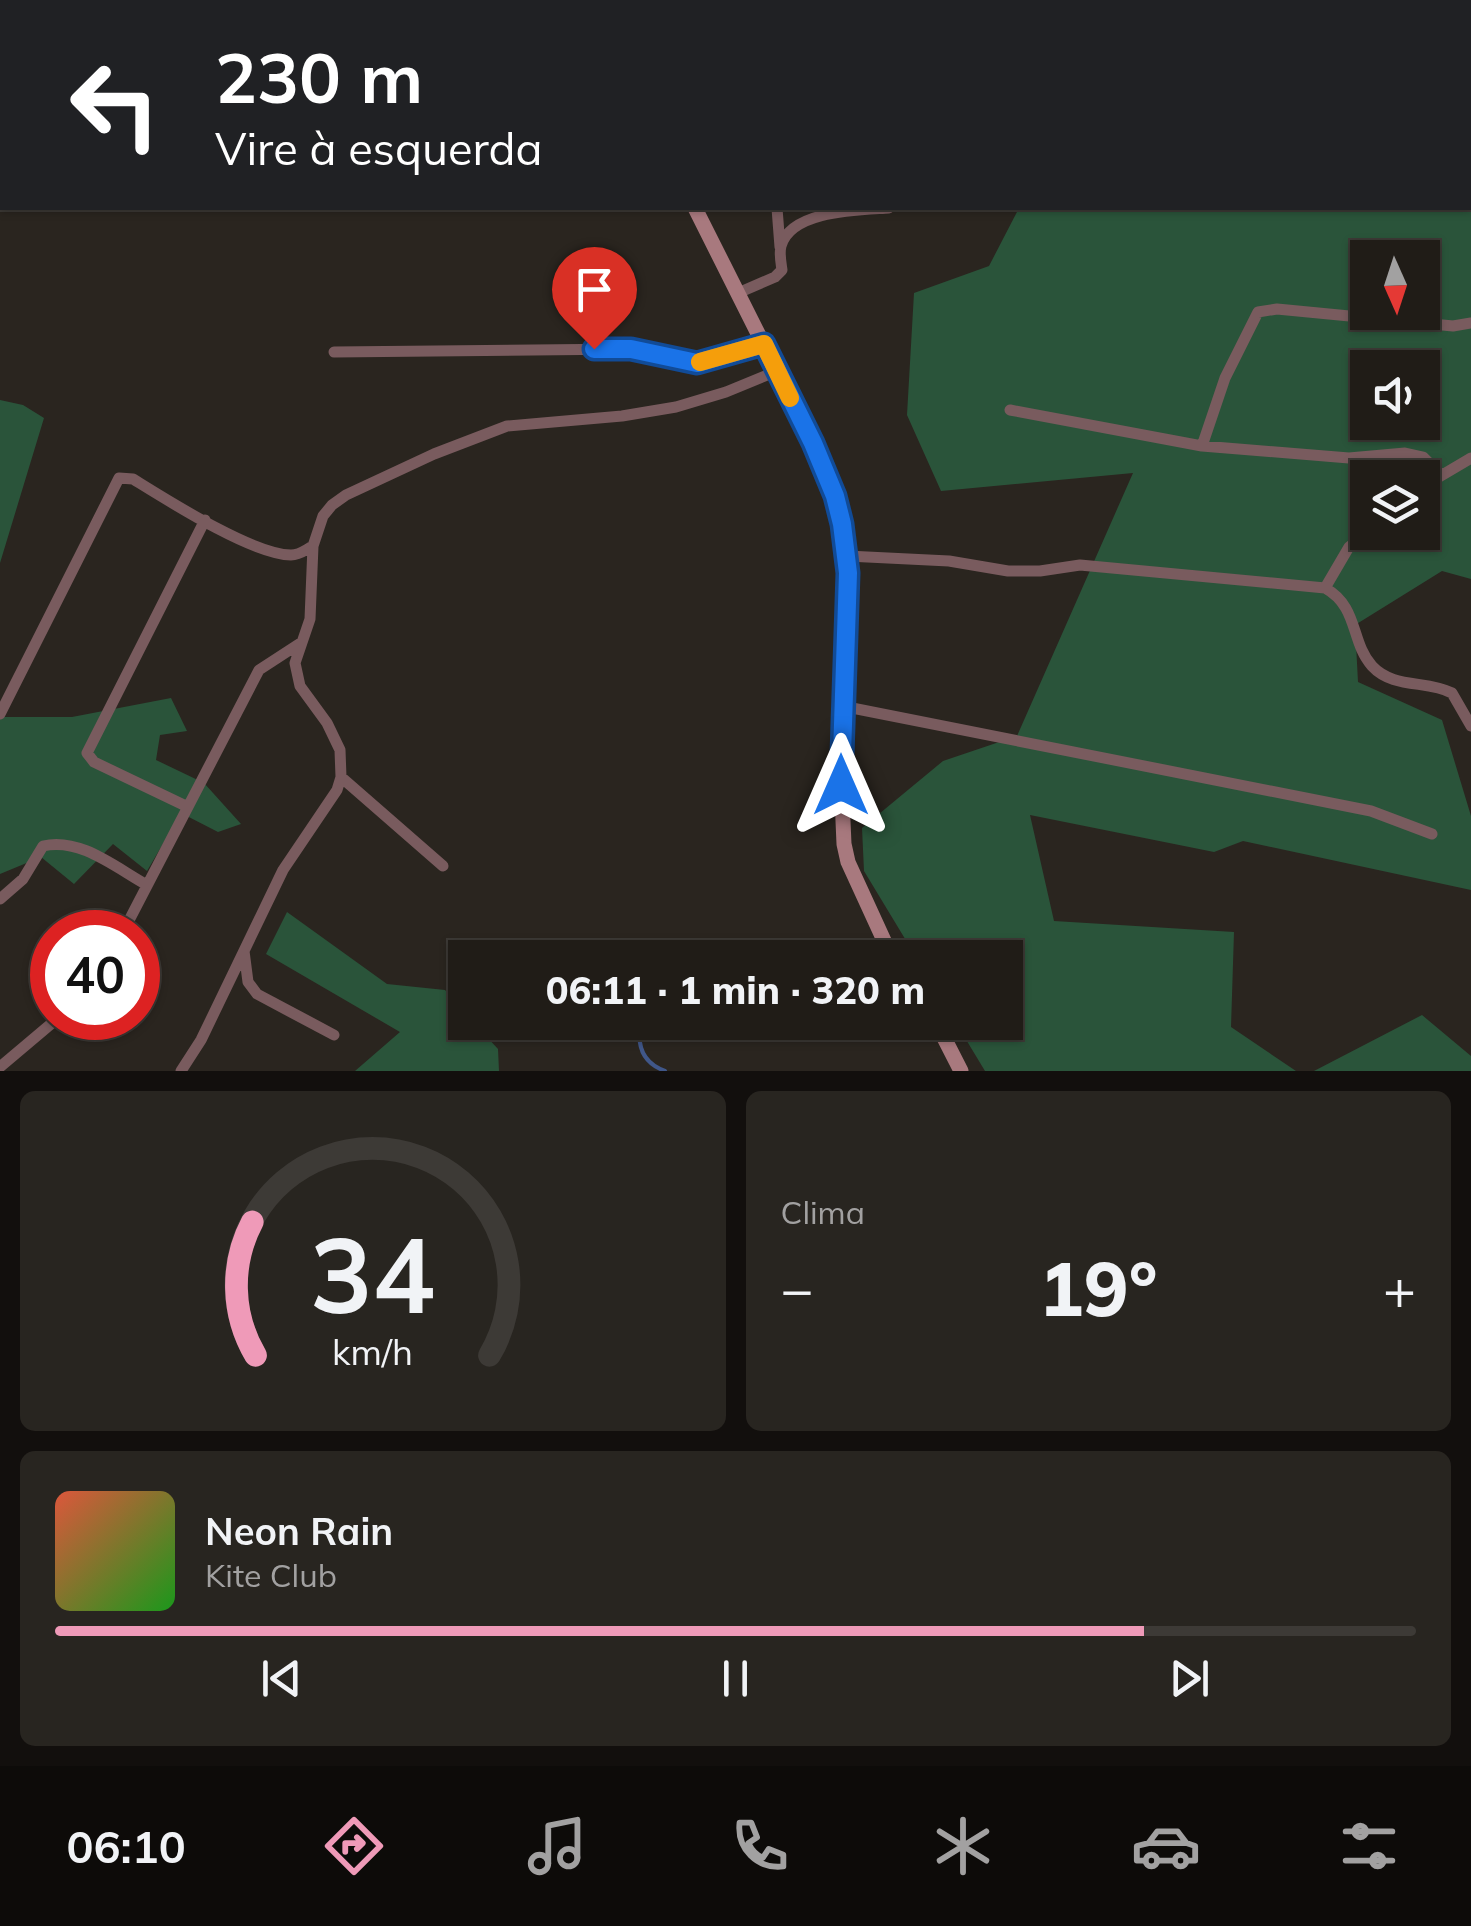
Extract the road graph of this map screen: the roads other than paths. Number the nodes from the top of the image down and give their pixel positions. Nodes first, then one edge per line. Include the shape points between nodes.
1 (696, 210) edge
2 (777, 210) edge
3 (862, 210) edge
4 (780, 248) junction
5 (738, 292) junction
6 (1471, 323) edge
7 (764, 344) junction
8 (334, 352) dead end
9 (777, 372) junction
10 (1010, 410) dead end
11 (1202, 446) junction
12 (1471, 458) edge
13 (1426, 460) edge
14 (1440, 474) edge
15 (205, 520) junction
16 (313, 546) junction
17 (1350, 546) edge
18 (847, 556) junction
19 (1325, 588) junction
20 (302, 642) junction
21 (842, 706) junction
22 (0, 714) edge
23 (1471, 726) edge
24 (341, 777) junction
25 (188, 807) junction
26 (1432, 834) dead end
27 (443, 866) dead end
28 (147, 886) junction
29 (0, 899) edge
30 (134, 910) edge
31 (884, 940) edge
32 (244, 950) junction
33 (334, 1035) dead end
34 (31, 1040) edge
35 (946, 1040) edge
36 (0, 1066) edge
37 (181, 1071) edge
38 (962, 1071) edge

1 - 5 street
2 - 4 street
3 - 4 street via 804,222
4 - 5 street via 782,270 775,278
5 - 7 street
6 - 11 street via 1258,312
7 - 8 street via 697,363 631,349
7 - 9 street
9 - 16 street via 676,407 508,426 346,494 323,516
9 - 18 street via 828,478
10 - 11 street
11 - 13 street via 1349,458 1406,453
12 - 14 street
15 - 16 street via 286,555
15 - 22 street via 133,479 116,481
15 - 25 street via 88,754
16 - 20 street via 313,592
17 - 19 street
18 - 19 street via 949,561 1008,572 1080,565
18 - 21 street
19 - 23 street via 1345,604 1372,666 1401,682 1452,693
20 - 24 street via 295,663 300,686 334,736
20 - 25 street via 259,670
21 - 26 street via 1372,811
21 - 31 street via 844,844
24 - 27 street
24 - 32 street via 283,870
25 - 28 street
28 - 29 street via 60,842 42,846 23,880
28 - 30 street
32 - 33 street via 248,982 257,994
32 - 37 street
34 - 36 street
35 - 38 street

